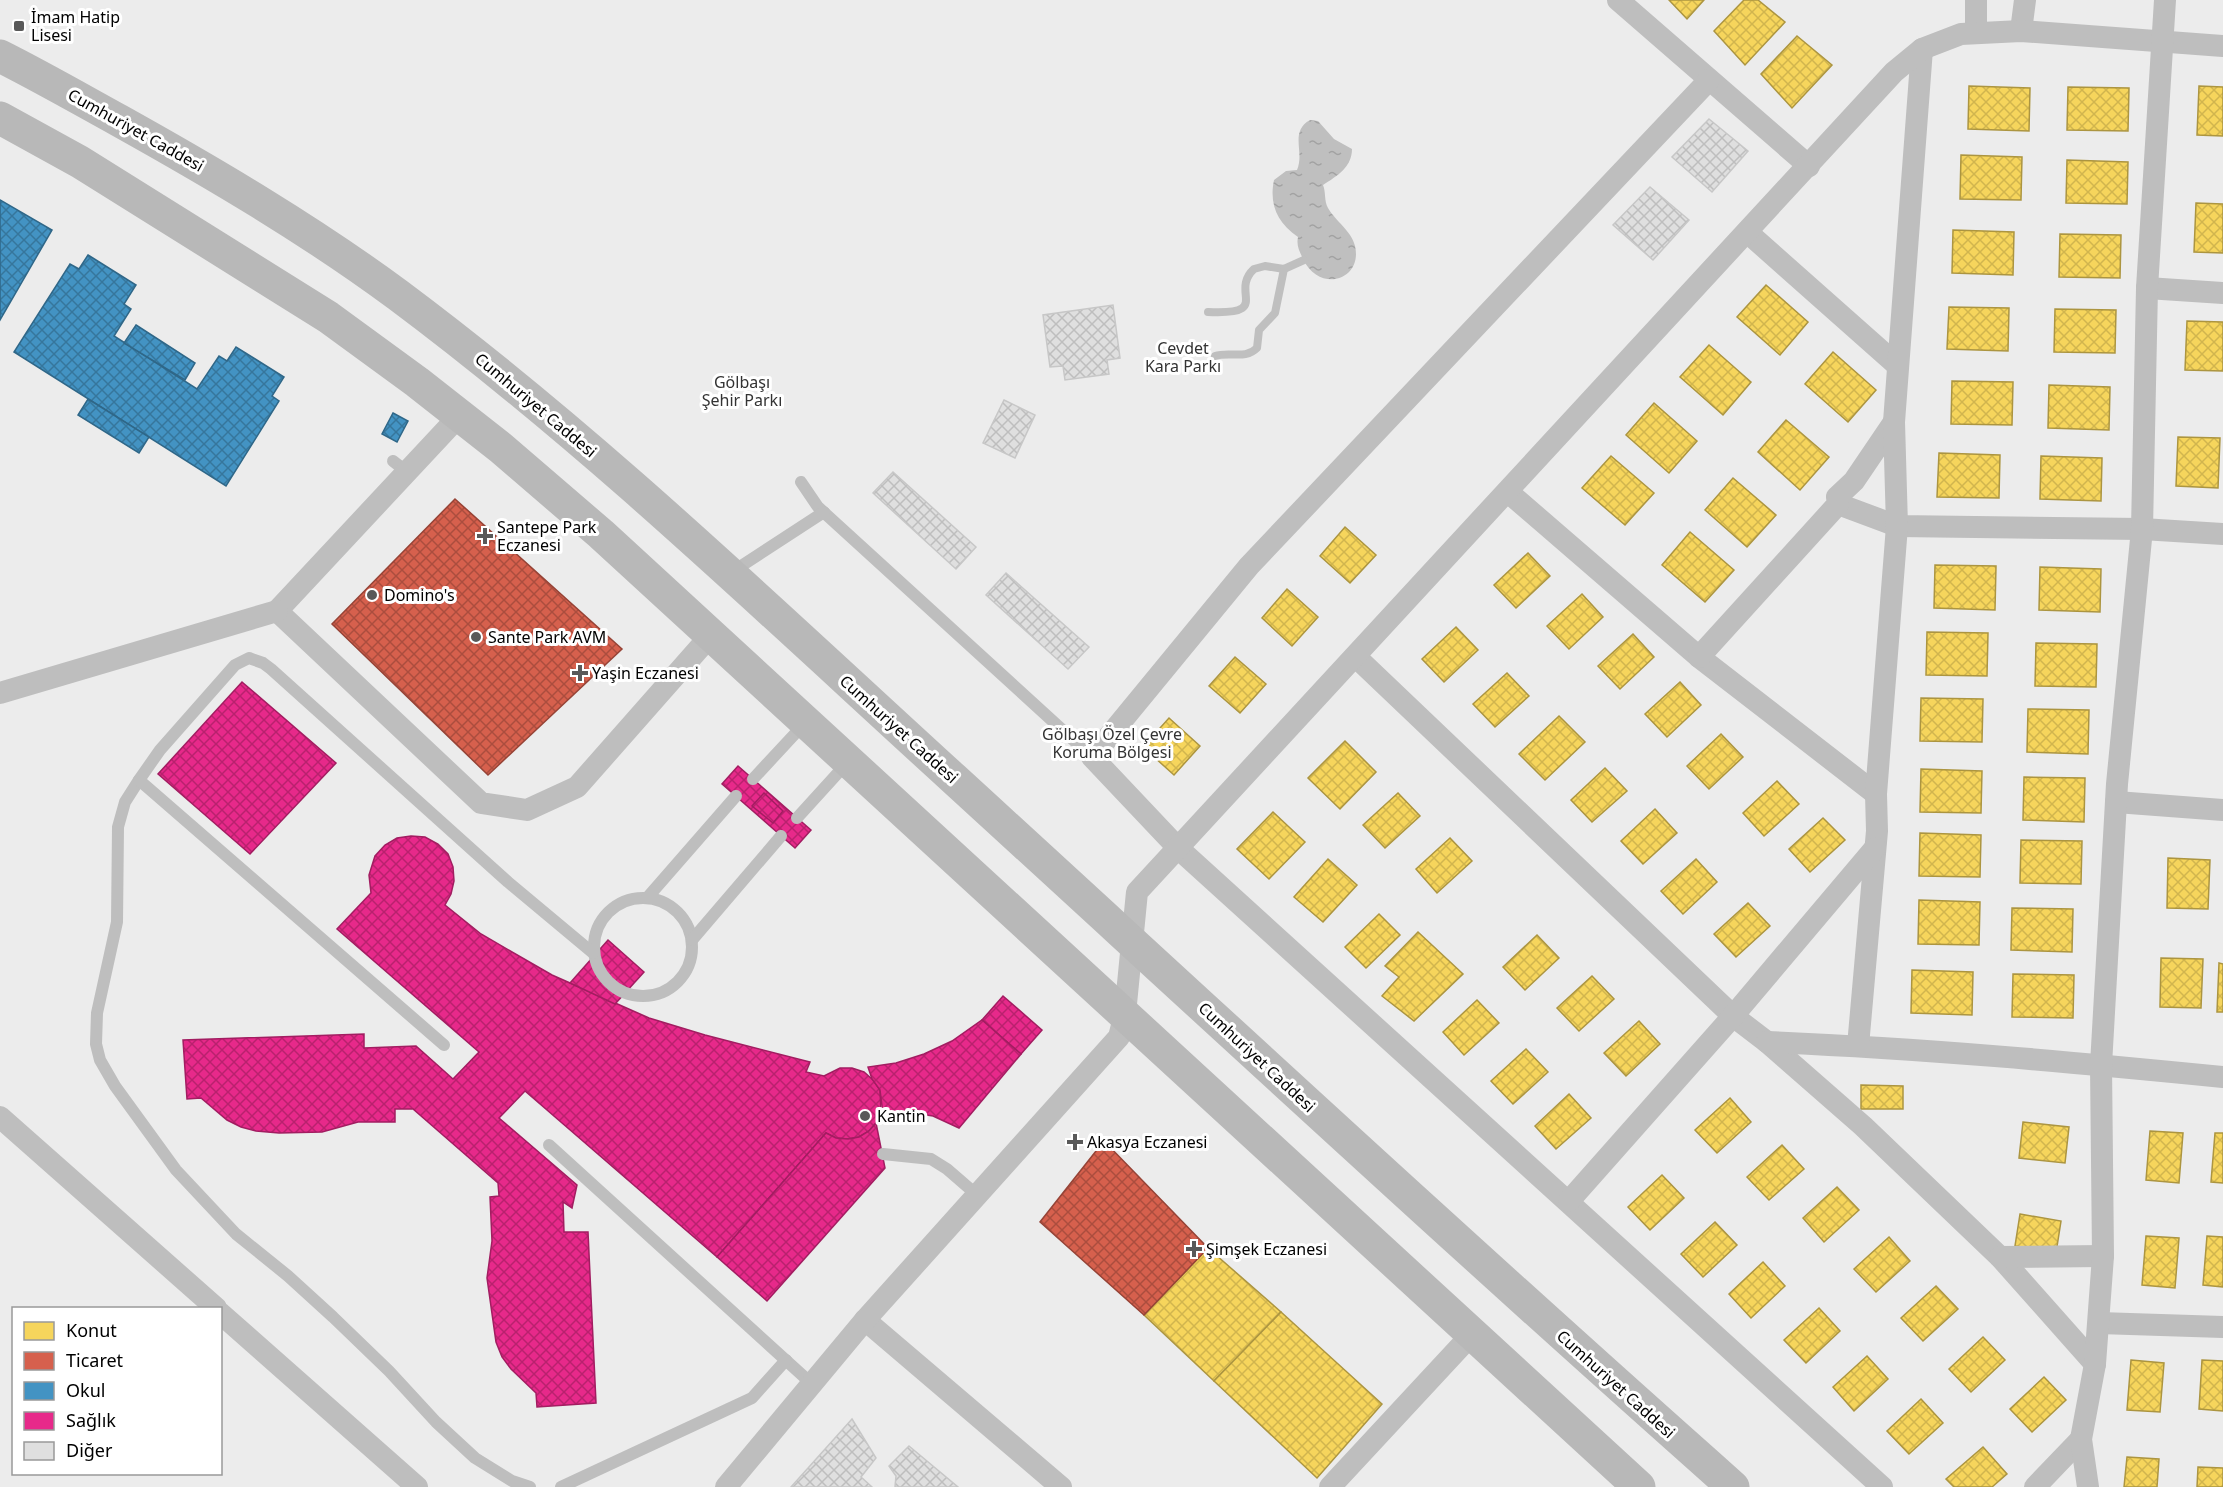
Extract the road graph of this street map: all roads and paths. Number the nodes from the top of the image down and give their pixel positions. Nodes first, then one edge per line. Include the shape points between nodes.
1 (1618, 0) edge
2 (1976, 0) edge
3 (2025, 0) edge
4 (2165, 0) edge
5 (2021, 31) junction
6 (1976, 33) junction
7 (2162, 41) junction
8 (2223, 46) edge
9 (1923, 50) junction
10 (0, 56) edge
11 (1709, 80) junction
12 (0, 118) edge
13 (1809, 166) junction
14 (1748, 232) junction
15 (2147, 288) junction
16 (2223, 293) edge
17 (1898, 365) junction
18 (460, 415) junction
19 (1894, 422) junction
20 (801, 482) dead end
21 (1508, 492) junction
22 (1838, 504) junction
23 (824, 512) junction
24 (1898, 526) junction
25 (2142, 529) junction
26 (2223, 534) edge
27 (729, 573) junction
28 (277, 611) junction
29 (711, 635) junction
30 (1356, 657) junction
31 (1699, 657) junction
32 (0, 693) edge
33 (806, 722) junction
34 (1092, 757) junction
35 (849, 761) junction
36 (753, 779) dead end
37 (139, 780) junction
38 (1876, 794) junction
39 (736, 796) dead end
40 (2116, 802) junction
41 (2223, 810) edge
42 (797, 818) dead end
43 (781, 836) dead end
44 (1875, 848) junction
45 (1179, 849) junction
46 (646, 898) junction
47 (692, 940) junction
48 (1131, 941) junction
49 (593, 954) junction
50 (1125, 1014) junction
51 (1732, 1016) junction
52 (1767, 1042) junction
53 (444, 1045) dead end
54 (1858, 1046) junction
55 (2101, 1065) junction
56 (2223, 1077) edge
57 (0, 1117) edge
58 (549, 1145) dead end
59 (883, 1154) dead end
60 (977, 1195) junction
61 (1569, 1201) junction
62 (2103, 1256) junction
63 (2000, 1257) junction
64 (215, 1307) edge
65 (222, 1314) edge
66 (865, 1320) junction
67 (2098, 1323) junction
68 (2223, 1327) edge
69 (1473, 1333) junction
70 (786, 1360) junction
71 (2095, 1364) junction
72 (812, 1384) junction
73 (2081, 1439) junction
74 (417, 1487) edge
75 (530, 1487) edge
76 (561, 1487) edge
77 (726, 1487) edge
78 (1061, 1487) edge
79 (1330, 1487) edge
80 (1639, 1487) edge
81 (1732, 1487) edge
82 (1882, 1487) edge
83 (2034, 1487) edge
84 (2088, 1487) edge

1 - 11 street
2 - 6 street
3 - 5 street
4 - 7 street
5 - 6 street
5 - 7 street
6 - 9 street via 1961,34
7 - 8 street
7 - 15 street
9 - 13 street via 1894,72
9 - 17 street
10 - 27 main road, Cumhuriyet Caddesi via 202,166 393,291 555,420
11 - 13 street
11 - 34 street via 1249,566
12 - 18 main road via 80,162 328,317
13 - 14 street
14 - 17 street
14 - 21 street
15 - 16 street
15 - 25 street
17 - 19 street
18 - 28 street via 400,466
18 - 29 main road via 601,534
19 - 22 street via 1854,481 1837,497
19 - 24 street
20 - 23 lane
21 - 30 street
21 - 31 street
22 - 24 street
22 - 31 street
23 - 27 lane
23 - 34 lane
24 - 25 street
24 - 38 street
25 - 26 street
25 - 40 street
27 - 48 main road, Cumhuriyet Caddesi
28 - 29 street via 481,803 527,810 577,787
28 - 32 street
29 - 33 main road
30 - 45 street
30 - 51 street
31 - 38 street
33 - 35 main road
33 - 36 lane
34 - 45 street
35 - 42 lane
35 - 50 main road
37 - 49 lane via 160,750 235,665 249,658 263,663
37 - 53 lane
37 - 75 lane via 124,802 118,827 117,922 97,1013 100,1060 176,1170 236,1234 333,1317 475,1458 512,1481
38 - 44 street
39 - 46 lane
40 - 41 street
40 - 55 street
43 - 47 lane
44 - 51 street
44 - 54 street
45 - 48 street via 1137,892
45 - 61 street
46 - 47 lane via 677,911
46 - 49 lane via 632,898 607,913 593,939
47 - 49 lane via 691,959 681,979 665,991 645,997 625,993 607,982
48 - 50 street
48 - 81 main road, Cumhuriyet Caddesi
50 - 60 street via 1119,1037
50 - 69 main road
51 - 52 street
51 - 61 street
52 - 54 street
52 - 63 street via 1863,1126
54 - 55 street
55 - 56 street
55 - 62 street
57 - 64 street
58 - 70 lane
59 - 60 lane via 931,1159
60 - 66 street
61 - 82 street
62 - 63 street
62 - 67 street
63 - 71 street
65 - 74 street
66 - 72 street
66 - 78 street
67 - 68 street
67 - 71 street
69 - 79 street
69 - 80 main road
70 - 72 lane
70 - 76 lane via 752,1398
71 - 73 street
72 - 77 street
73 - 83 street
73 - 84 street

